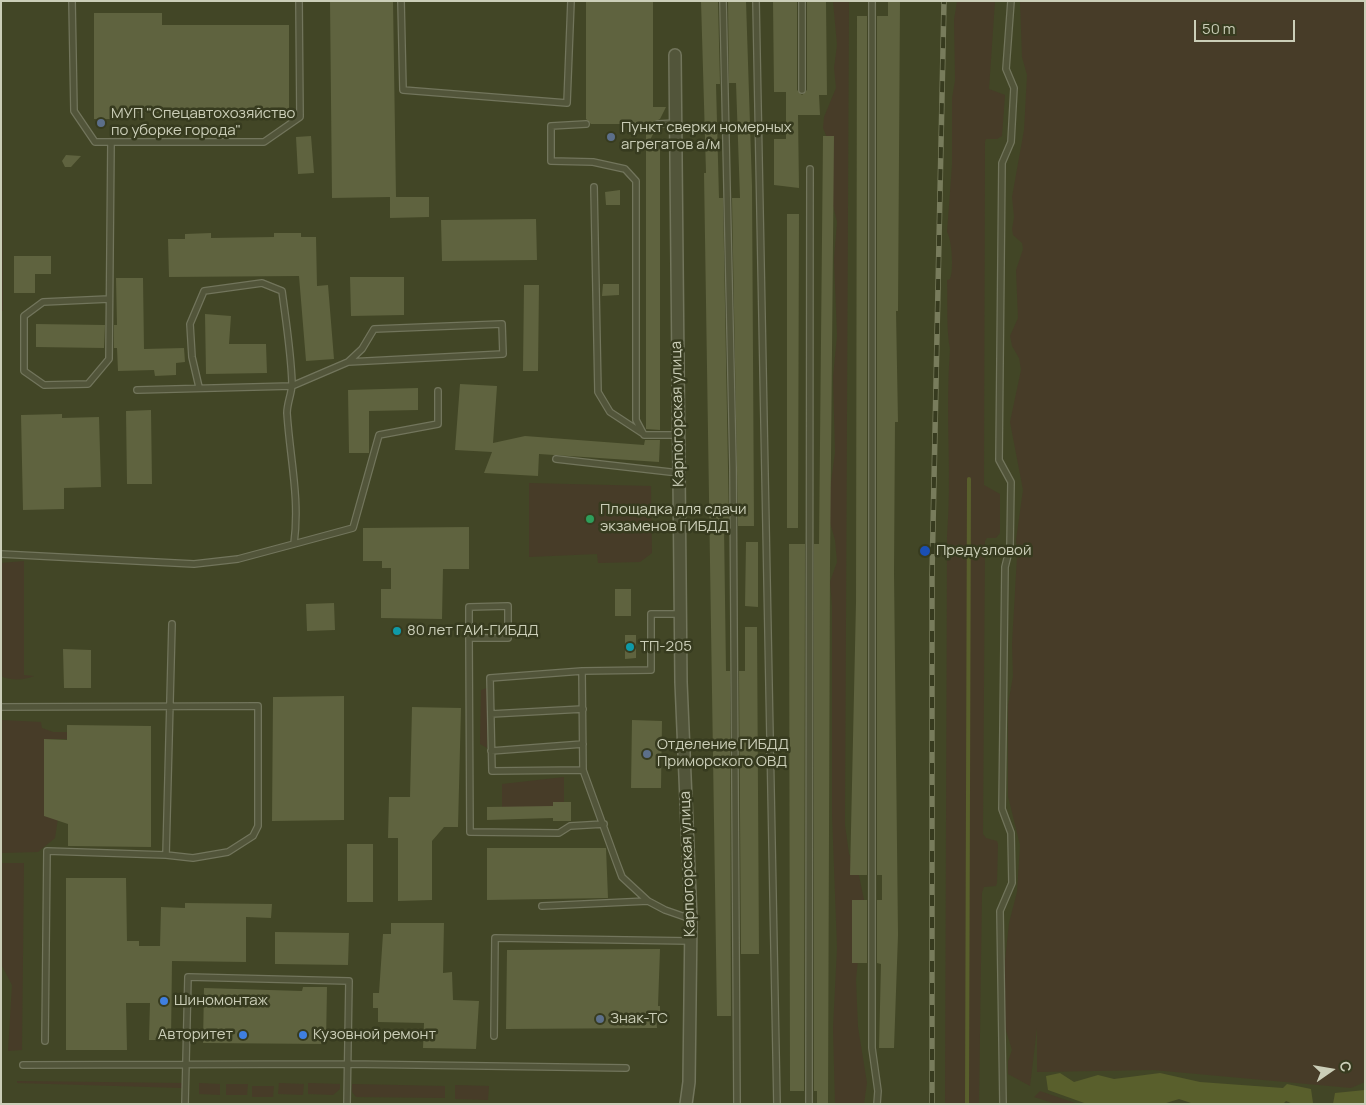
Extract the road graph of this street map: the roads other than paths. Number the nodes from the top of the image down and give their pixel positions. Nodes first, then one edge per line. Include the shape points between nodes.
1 (72, 1) edge
2 (299, 1) edge
3 (401, 1) edge
4 (571, 1) edge
5 (723, 1) edge
6 (756, 1) edge
7 (802, 1) edge
8 (872, 1) edge
9 (1010, 1) edge
10 (675, 55) dead end
11 (802, 90) dead end
12 (676, 122) junction
13 (586, 124) dead end
14 (658, 124) dead end
15 (111, 142) junction
16 (810, 169) dead end
17 (594, 187) dead end
18 (109, 299) junction
19 (348, 362) junction
20 (292, 386) junction
21 (199, 387) junction
22 (137, 390) dead end
23 (438, 391) dead end
24 (644, 435) junction
25 (678, 435) junction
26 (556, 459) dead end
27 (679, 473) junction
28 (294, 544) junction
29 (1, 554) edge
30 (680, 614) junction
31 (172, 624) dead end
32 (469, 638) junction
33 (582, 670) junction
34 (1, 707) edge
35 (170, 707) junction
36 (583, 709) junction
37 (491, 714) junction
38 (583, 744) junction
39 (491, 751) junction
40 (584, 770) junction
41 (604, 824) junction
42 (166, 854) junction
43 (648, 901) junction
44 (542, 906) dead end
45 (691, 919) junction
46 (691, 941) junction
47 (494, 1036) dead end
48 (45, 1041) dead end
49 (348, 1064) junction
50 (23, 1065) dead end
51 (186, 1066) junction
52 (626, 1068) dead end
53 (185, 1104) edge
54 (347, 1104) edge
55 (686, 1104) edge
56 (736, 1104) edge
57 (777, 1104) edge
58 (809, 1104) edge
59 (877, 1104) edge
60 (1003, 1104) edge

1 - 15 lane via 74,111 95,142
2 - 15 lane via 300,117 264,142
3 - 4 lane via 403,90 567,103
5 - 56 lane via 733,467
6 - 57 lane
7 - 11 lane
8 - 59 lane via 872,1048
9 - 60 lane via 1006,68 1014,88 1011,142 1002,163 999,460 1011,482 1010,547 1005,567 1002,809 1011,832 1012,883 1000,911
10 - 12 street, Карпогорская улица
12 - 14 lane
12 - 25 street, Карпогорская улица
13 - 24 lane via 551,126 551,161 593,162 625,170 636,181 636,420
15 - 18 lane
16 - 58 lane
17 - 24 lane via 598,392 610,412
18 - 18 lane via 43,302 24,316 24,370 44,385 88,384 109,359
19 - 19 lane via 503,354 502,324 374,329
19 - 20 lane
20 - 21 lane
20 - 21 lane via 282,291 262,283 204,291 190,324 192,357
20 - 28 lane via 287,411 296,488
21 - 22 lane
23 - 28 lane via 438,424 378,434 353,528
24 - 25 lane
25 - 27 street, Карпогорская улица
26 - 27 lane
27 - 30 street, Карпогорская улица
28 - 29 lane via 238,559 194,564
30 - 33 lane via 651,614 651,670
30 - 45 street, Карпогорская улица
31 - 35 lane
32 - 32 lane via 469,606 508,606 508,638
32 - 41 lane via 470,832 559,833 570,826
33 - 36 lane
33 - 37 lane via 490,678
34 - 35 lane
35 - 42 lane
35 - 42 lane via 258,706 258,826 253,836 228,852 193,858
36 - 37 lane
36 - 38 lane
37 - 39 lane
38 - 39 lane
38 - 40 lane
39 - 40 lane via 492,771
40 - 41 lane
41 - 43 lane via 622,877
42 - 48 lane via 47,851
43 - 44 lane
43 - 45 lane
45 - 46 street, Карпогорская улица
46 - 47 lane via 494,938
46 - 55 street, Карпогорская улица
49 - 51 lane
49 - 51 lane via 349,981 188,977
49 - 52 lane
49 - 54 lane
50 - 51 lane
51 - 53 lane

